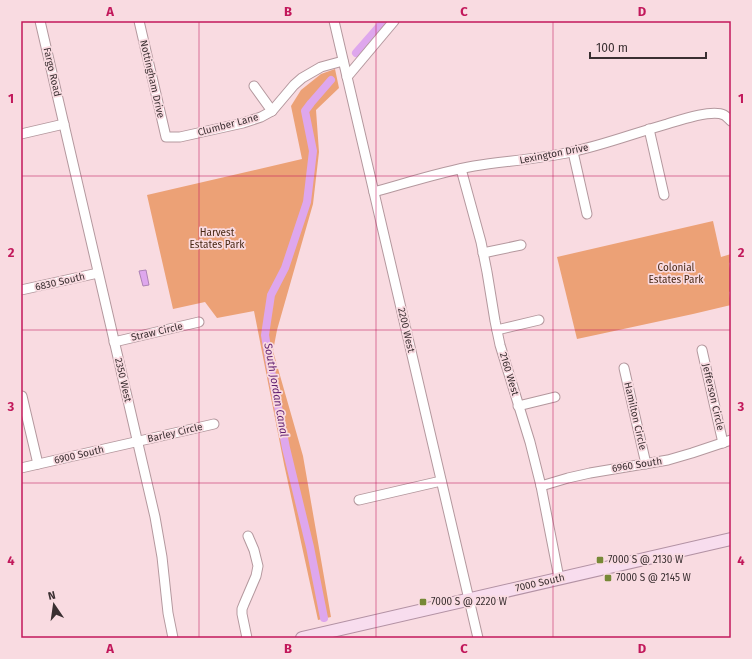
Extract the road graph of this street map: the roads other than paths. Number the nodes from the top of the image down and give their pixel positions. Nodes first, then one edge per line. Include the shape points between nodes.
1 (40, 21) edge
2 (139, 21) edge
3 (334, 21) edge
4 (394, 21) edge
5 (344, 61) junction
6 (347, 77) junction
7 (254, 86) dead end
8 (272, 111) junction
9 (731, 121) edge
10 (64, 124) junction
11 (649, 129) junction
12 (21, 134) edge
13 (166, 137) joint
14 (573, 152) junction
15 (461, 169) junction
16 (374, 192) junction
17 (664, 195) dead end
18 (587, 214) dead end
19 (521, 245) dead end
20 (484, 253) junction
21 (98, 273) junction
22 (21, 290) edge
23 (539, 320) dead end
24 (199, 322) dead end
25 (497, 330) junction
26 (114, 342) junction
27 (702, 350) dead end
28 (624, 368) dead end
29 (22, 396) edge
30 (554, 397) dead end
31 (518, 406) junction
32 (214, 424) dead end
33 (727, 441) edge
34 (137, 442) junction
35 (38, 464) junction
36 (646, 464) junction
37 (21, 468) edge
38 (441, 481) junction
39 (541, 486) junction
40 (359, 500) dead end
41 (248, 536) dead end
42 (731, 539) edge
43 (559, 578) junction
44 (469, 599) junction
45 (173, 638) edge
46 (247, 638) edge
47 (302, 638) edge
48 (478, 638) edge

1 - 10 street, Fargo Road
2 - 13 street, Nottingham Drive
3 - 5 street, 2200 West
4 - 6 street
5 - 6 street, 2200 West
5 - 8 street, Clumber Lane via 321,67 302,78
6 - 16 street, 2200 West
7 - 8 street
8 - 13 street, Clumber Lane via 243,122 180,137
9 - 11 street, Lexington Drive via 724,115 703,114
10 - 12 street
10 - 21 street, 2350 West
11 - 14 street, Lexington Drive
11 - 17 street
14 - 15 street, Lexington Drive
14 - 18 street
15 - 16 street, Lexington Drive
15 - 20 street, 2160 West
16 - 38 street, 2200 West
19 - 20 street
20 - 25 street, 2160 West
21 - 22 street, 6830 South
21 - 26 street, 2350 West
23 - 25 street
24 - 26 street, Straw Circle
25 - 31 street, 2160 West
26 - 34 street, 2350 West
27 - 33 street, Jefferson Circle
28 - 36 street, Hamilton Circle
29 - 35 street
30 - 31 street
31 - 39 street, 2160 West
32 - 34 street, Barley Circle
33 - 36 street, 6960 South via 680,457
34 - 35 street, 6900 South
34 - 45 street, 2350 West via 159,538
35 - 37 street, 6900 South
36 - 39 street, 6960 South via 590,472
38 - 40 street
38 - 44 street, 2200 West
39 - 43 street, 2160 West
41 - 46 street via 258,566 242,609
42 - 43 main road, 7000 South
43 - 44 main road, 7000 South
44 - 47 main road, 7000 South
44 - 48 street, 2200 West

